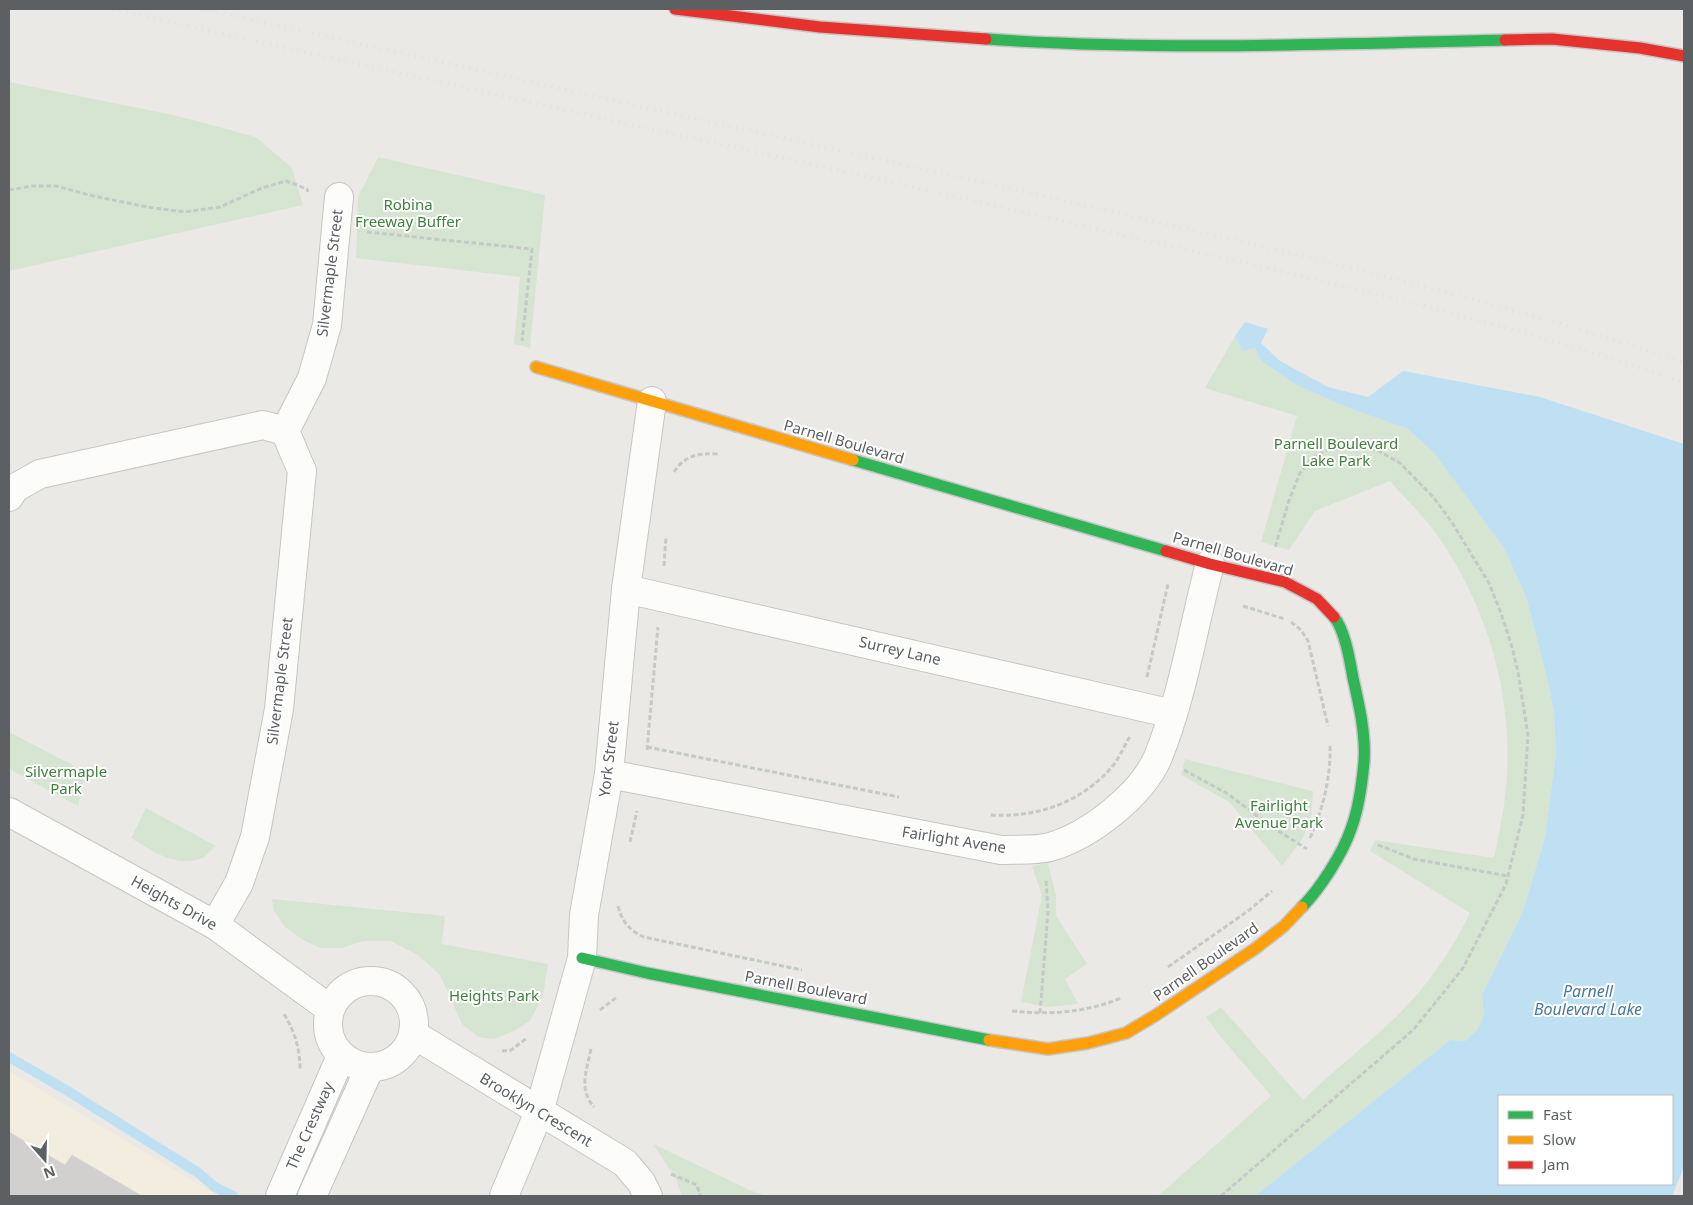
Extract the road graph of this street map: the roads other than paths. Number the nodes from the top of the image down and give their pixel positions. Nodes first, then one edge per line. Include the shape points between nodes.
1 (675, 9) edge
2 (1684, 56) edge
3 (339, 197) dead end
4 (536, 367) road end
5 (652, 402) junction
6 (285, 431) junction
7 (9, 497) edge
8 (1210, 564) junction
9 (626, 589) junction
10 (1173, 714) junction
11 (610, 774) junction
12 (9, 812) edge
13 (215, 925) junction
14 (582, 958) junction
15 (330, 1009) junction
16 (413, 1034) junction
17 (341, 1056) junction
18 (370, 1067) junction
19 (539, 1112) junction
20 (280, 1196) edge
21 (312, 1196) edge
22 (504, 1196) edge
23 (648, 1196) edge

1 - 2 main road via 820,27 991,39 1266,46 1552,39
3 - 6 street, Silvermaple Street via 327,325 312,378
4 - 5 main road, Parnell Boulevard
5 - 8 main road, Parnell Boulevard
5 - 9 street, York Street
6 - 7 street via 263,425 40,474 15,488
6 - 13 street, Silvermaple Street via 302,472 279,709 255,837 239,883
8 - 10 street, Fairlight Avene
8 - 14 main road, Parnell Boulevard via 1285,582 1317,599 1338,622 1349,656 1360,712 1364,760 1360,794 1349,834 1308,901 1256,948 1156,1015 1126,1033 1048,1049
9 - 10 street, Surrey Lane
9 - 11 street, York Street
10 - 11 street, Fairlight Avene via 1158,758 1136,791 1109,815 1075,838 1048,847 1001,850
11 - 14 street, York Street via 584,915
12 - 13 street, Heights Drive
13 - 15 street, Heights Drive
14 - 19 street, York Street
15 - 16 street via 337,996 362,981 390,985 410,1006
15 - 17 street via 327,1026 331,1042
16 - 18 street via 407,1048 397,1058 384,1065
16 - 19 street, Brooklyn Crescent
17 - 18 street via 356,1065
17 - 20 street, The Crestway
18 - 21 street, The Crestway
19 - 22 street, York Street
19 - 23 street, Brooklyn Crescent via 625,1163

